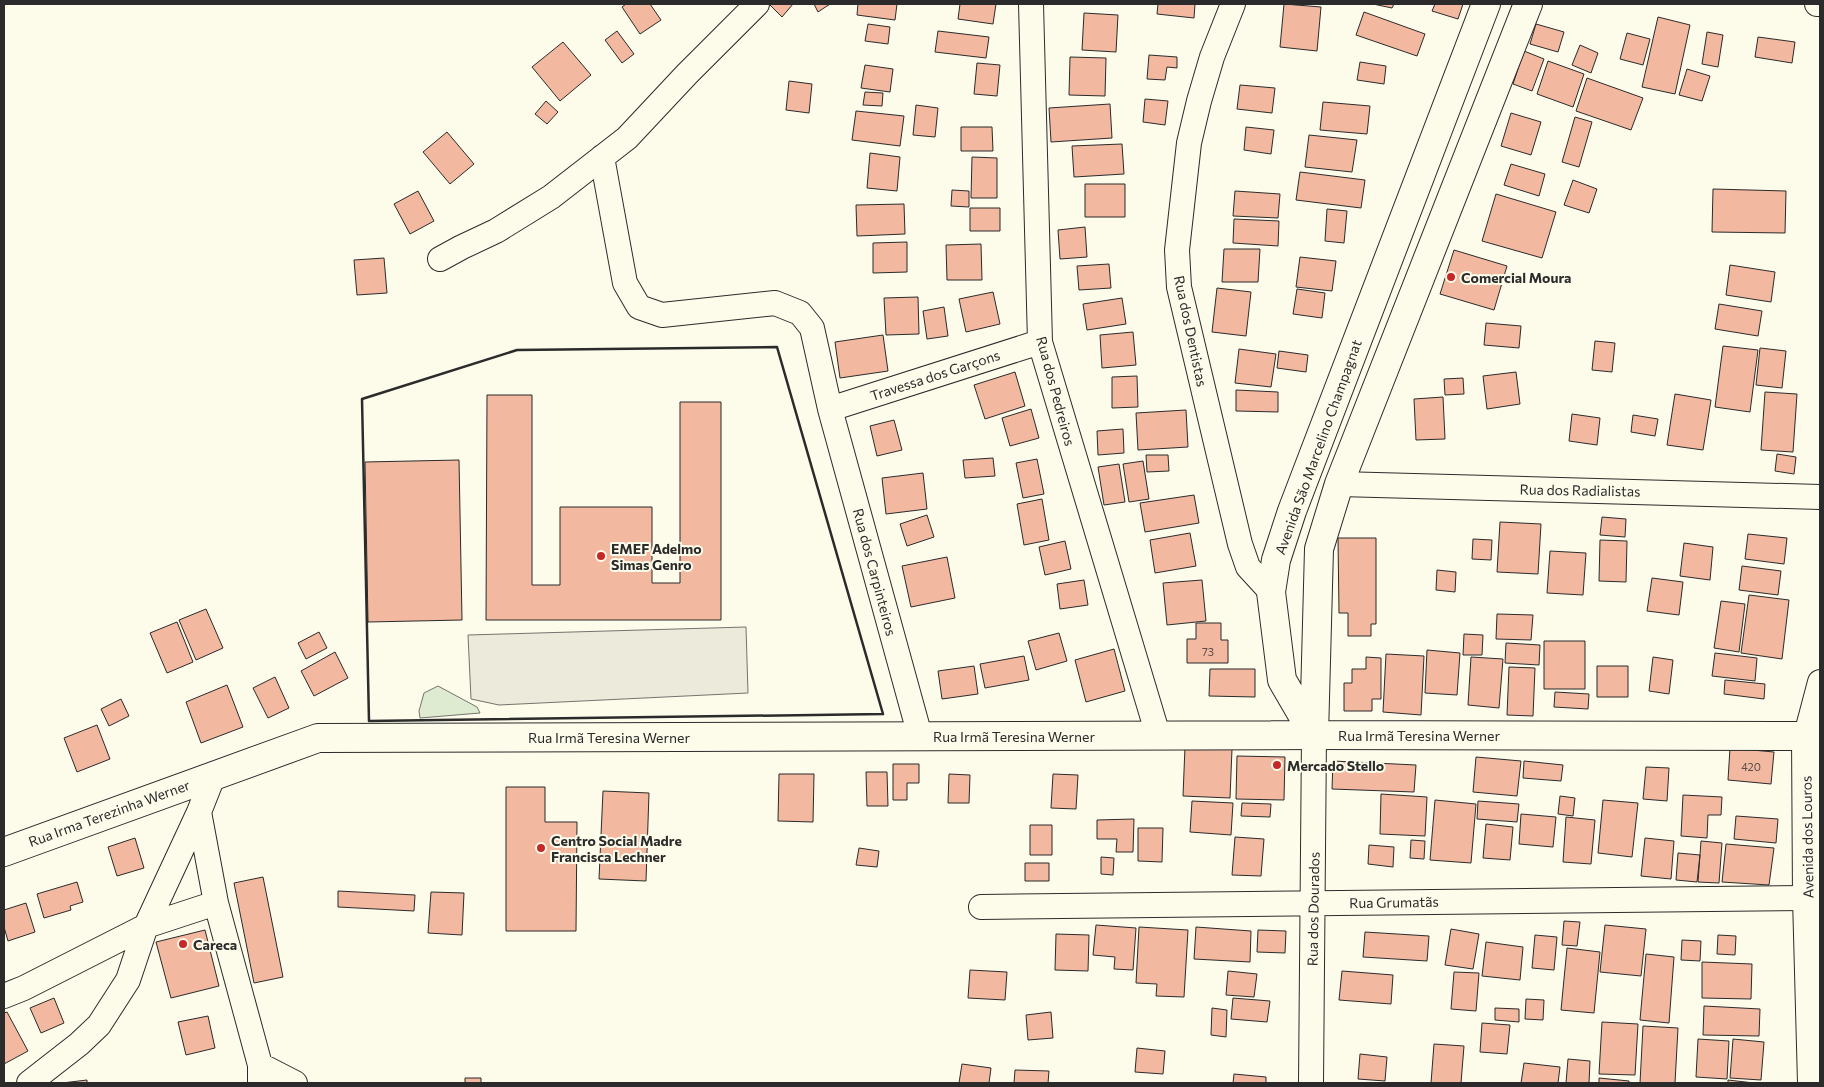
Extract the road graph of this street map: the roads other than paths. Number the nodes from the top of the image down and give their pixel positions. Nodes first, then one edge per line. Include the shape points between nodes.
1 (757, 4) edge
2 (1031, 4) edge
3 (1233, 4) edge
4 (1486, 4) edge
5 (1528, 4) edge
6 (602, 157) junction
7 (440, 260) dead end
8 (1040, 342) junction
9 (830, 409) junction
10 (1339, 484) junction
11 (1820, 497) edge
12 (1271, 592) junction
13 (1820, 682) edge
14 (1158, 735) junction
15 (1314, 735) junction
16 (920, 736) junction
17 (1813, 736) edge
18 (214, 774) junction
19 (198, 812) junction
20 (4, 852) edge
21 (1807, 898) junction
22 (216, 903) junction
23 (1313, 903) junction
24 (981, 907) dead end
25 (146, 926) junction
26 (4, 996) edge
27 (260, 1074) edge
28 (29, 1083) edge
29 (295, 1083) edge
30 (1311, 1083) edge
31 (1812, 1083) edge

1 - 6 street via 627,138
2 - 8 street, Rua dos Pedreiros
3 - 12 street, Rua dos Dentistas via 1212,57 1189,143 1177,250 1179,288 1240,544 1248,567
4 - 12 street, Avenida São Marcelino Champagnat via 1292,511 1276,560
5 - 10 street
6 - 7 street via 551,197
6 - 9 street, Rua dos Carpinteiros via 625,283 639,307 662,315 775,303 800,313 812,328
8 - 9 street, Travessa dos Garçons
8 - 14 street, Rua dos Pedreiros
9 - 16 street, Rua dos Carpinteiros
10 - 11 street, Rua dos Radialistas
10 - 15 street via 1319,549
12 - 15 street, Avenida São Marcelino Champagnat via 1282,680
13 - 17 street, Avenida dos Louros
14 - 15 street, Rua Irmã Teresina Werner
14 - 16 street, Rua Irmã Teresina Werner
15 - 17 street, Rua Irmã Teresina Werner
15 - 23 street, Rua dos Dourados
16 - 18 street, Rua Irmã Teresina Werner via 318,738
17 - 21 street, Avenida dos Louros
18 - 19 street
18 - 20 street, Rua Irma Terezinha Werner
19 - 22 street
19 - 25 street
21 - 23 street, Rua Grumatãs
21 - 31 street, Avenida dos Louros
22 - 25 street
22 - 27 street
23 - 24 street, Rua Grumatãs
23 - 30 street, Rua dos Dourados
25 - 26 street
25 - 28 street via 128,980 99,1025
27 - 29 street

